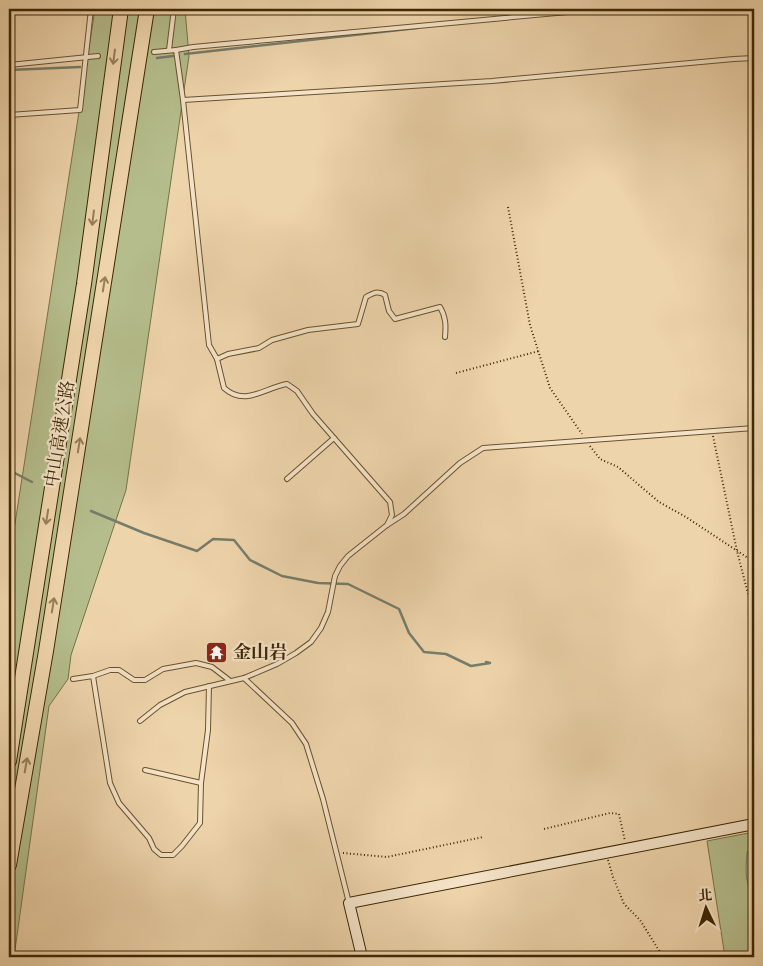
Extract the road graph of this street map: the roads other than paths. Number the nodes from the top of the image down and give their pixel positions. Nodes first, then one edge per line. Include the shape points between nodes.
1 (92, 9) edge
2 (120, 9) edge
3 (147, 9) edge
4 (174, 9) edge
5 (600, 9) edge
6 (169, 50) junction
7 (176, 50) junction
8 (154, 52) dead end
9 (87, 56) junction
10 (98, 56) dead end
11 (754, 58) edge
12 (9, 65) edge
13 (183, 100) junction
14 (9, 115) edge
15 (445, 337) dead end
16 (217, 359) junction
17 (754, 428) edge
18 (334, 438) junction
19 (287, 479) dead end
20 (387, 525) junction
21 (93, 676) junction
22 (244, 678) junction
23 (74, 679) dead end
24 (230, 680) junction
25 (209, 686) junction
26 (140, 721) dead end
27 (9, 761) edge
28 (145, 770) dead end
29 (202, 783) junction
30 (754, 824) edge
31 (9, 865) edge
32 (349, 903) junction
33 (362, 957) edge

1 - 9 lane
2 -> 27 highway, 中山高速公路 via 84,284
31 -> 3 highway, 中山高速公路
4 - 6 lane
5 - 7 lane
6 - 7 lane
6 - 8 lane
7 - 13 lane
9 - 10 lane
9 - 12 lane
9 - 14 lane via 80,110
11 - 13 lane via 492,81
13 - 16 lane via 209,344
15 - 16 lane via 444,313 440,307 395,318 389,311 385,295 374,292 366,297 358,324 308,330
16 - 18 lane via 224,388 230,393 249,397 287,384
17 - 20 lane via 483,448 460,463 404,514
18 - 19 lane
18 - 20 lane via 390,502 392,515
20 - 22 lane via 340,566 328,612 311,642 277,664
21 - 23 lane
21 - 24 lane via 119,670 134,680 145,680 163,669 196,663 212,666
21 - 29 lane via 110,783 119,803 160,855 173,855 200,823
22 - 24 lane
22 - 32 lane via 292,724 306,744
24 - 25 lane
25 - 26 lane via 185,692 160,705
25 - 29 lane
28 - 29 lane
30 - 32 street
32 - 33 street

